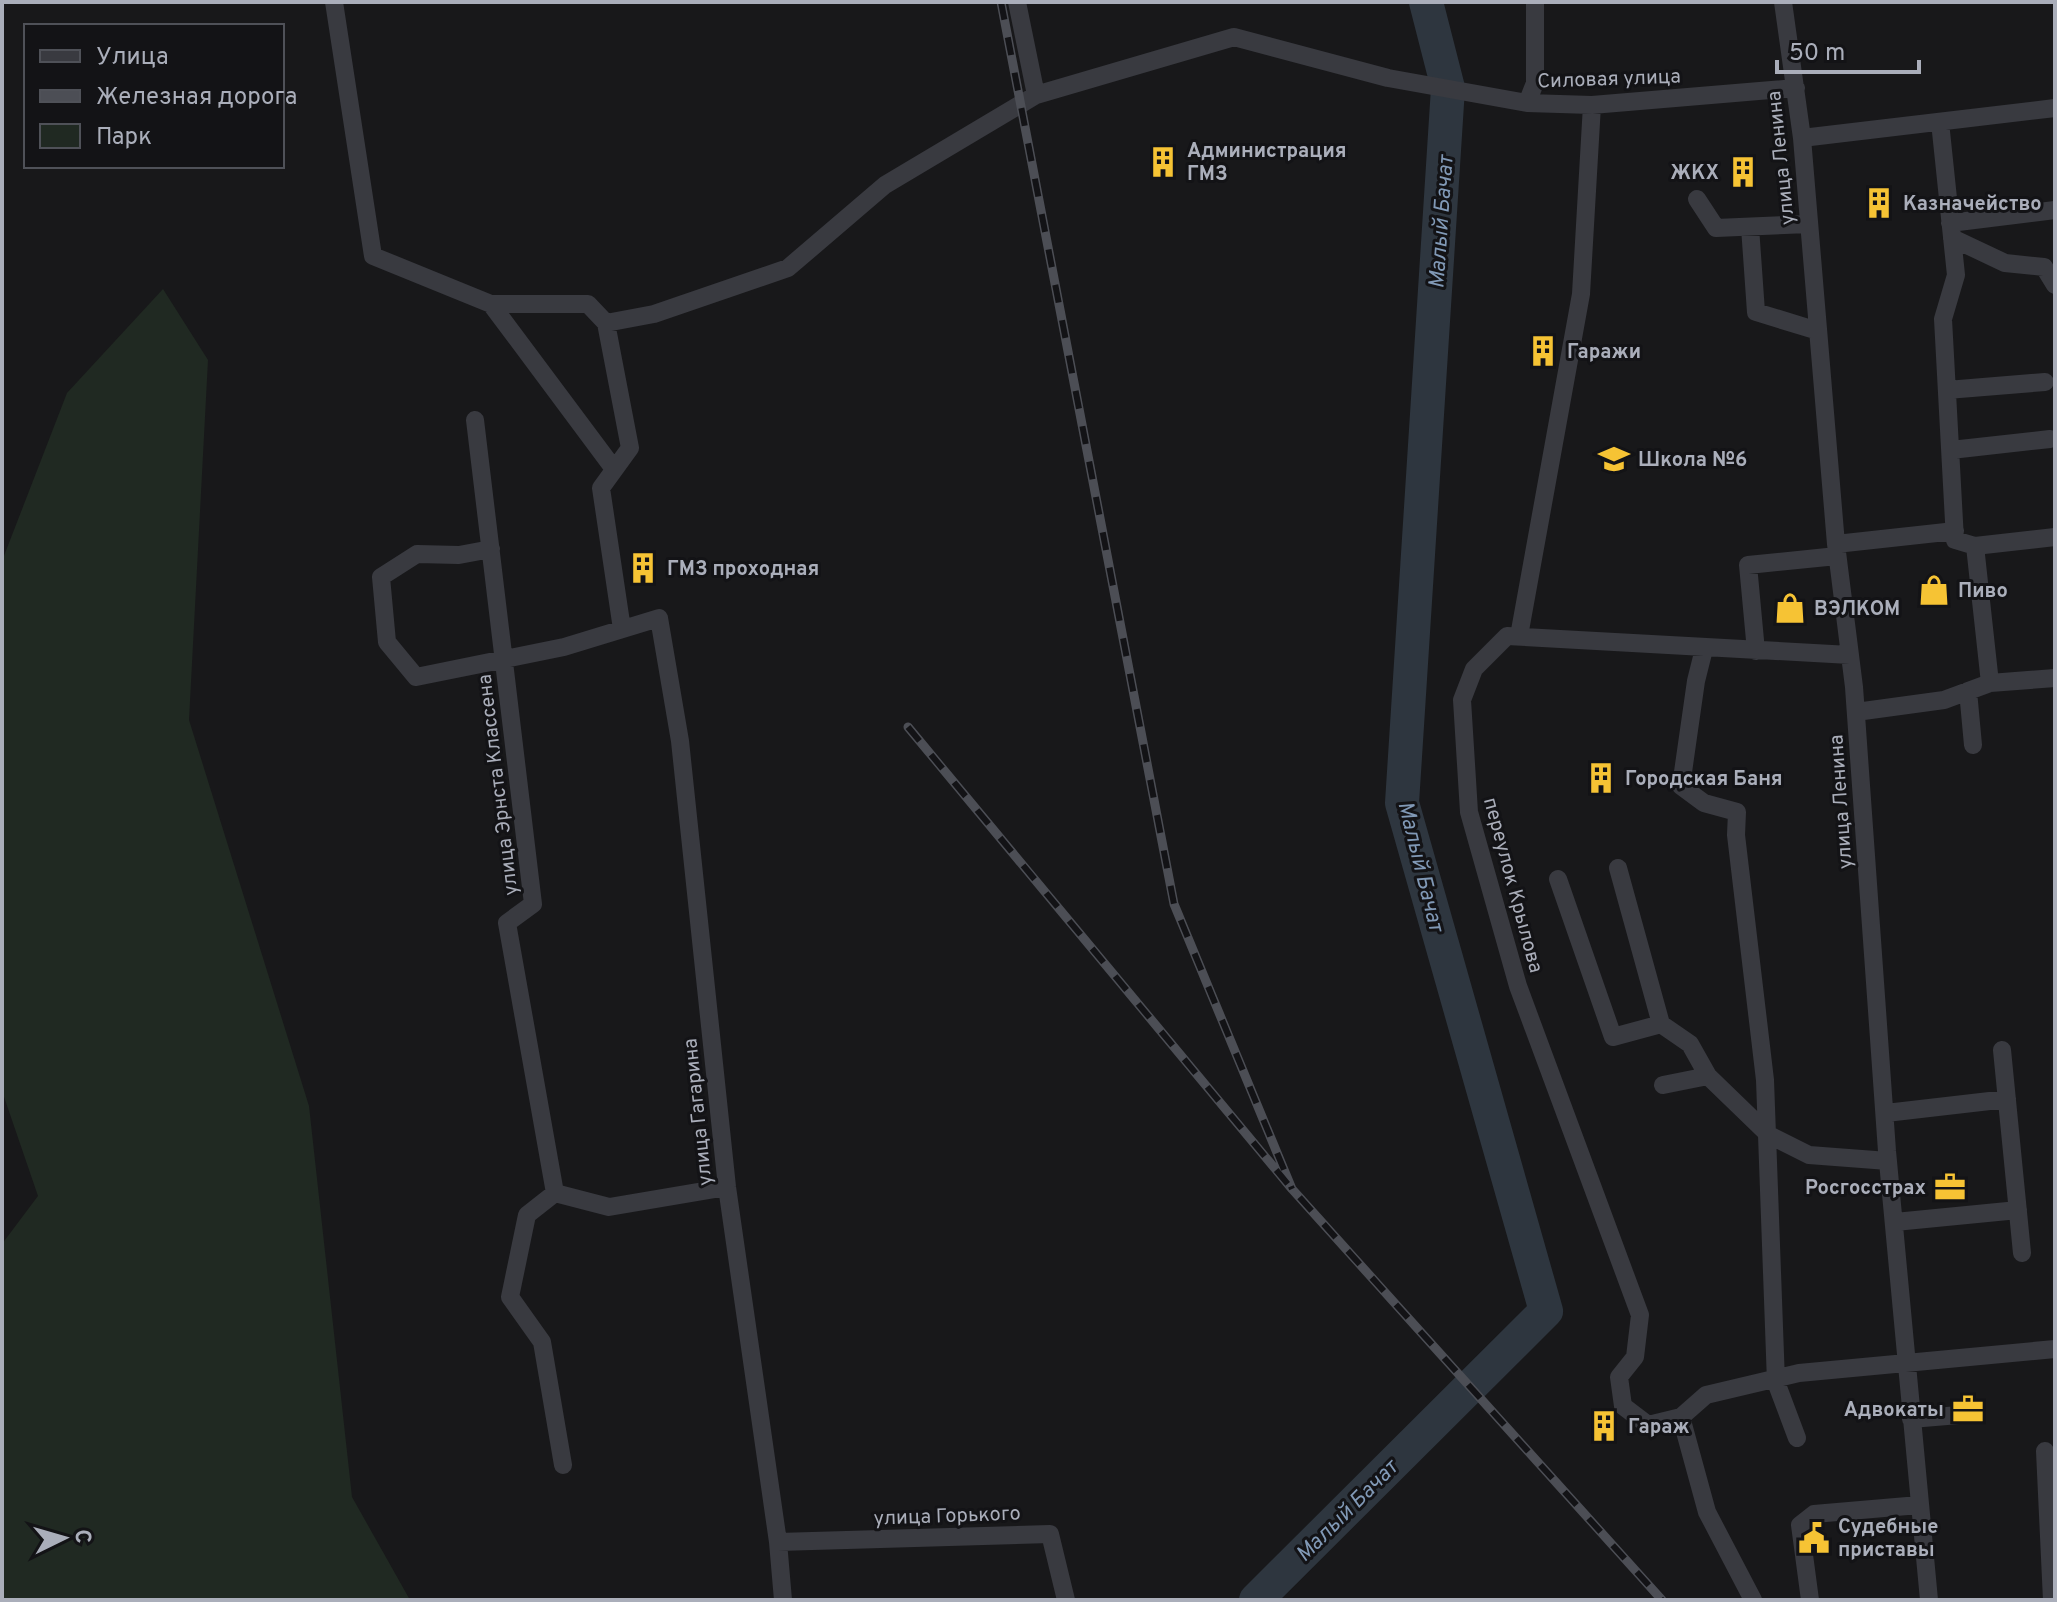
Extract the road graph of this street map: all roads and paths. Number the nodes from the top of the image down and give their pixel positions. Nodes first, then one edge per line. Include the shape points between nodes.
1 (334, 2) edge
2 (1017, 2) edge
3 (1535, 2) edge
4 (1783, 2) edge
5 (1796, 88) junction
6 (1036, 95) junction
7 (1527, 103) junction
8 (1592, 105) junction
9 (2055, 108) edge
10 (1940, 122) junction
11 (1802, 138) junction
12 (1697, 199) dead end
13 (2055, 210) edge
14 (1809, 224) junction
15 (1750, 227) junction
16 (1951, 231) junction
17 (2055, 285) edge
18 (491, 304) junction
19 (606, 323) junction
20 (1818, 331) junction
21 (2045, 382) dead end
22 (1947, 390) junction
23 (475, 420) dead end
24 (2050, 439) dead end
25 (1951, 450) junction
26 (614, 469) junction
27 (1955, 531) junction
28 (2055, 537) edge
29 (1975, 546) junction
30 (491, 549) junction
31 (1837, 550) junction
32 (622, 629) junction
33 (1519, 636) junction
34 (1704, 649) junction
35 (1756, 651) junction
36 (1850, 655) junction
37 (504, 657) junction
38 (2055, 678) edge
39 (1990, 683) junction
40 (1968, 691) junction
41 (1856, 712) junction
42 (1973, 745) dead end
43 (1618, 868) dead end
44 (1558, 879) dead end
45 (1661, 1024) junction
46 (2002, 1050) dead end
47 (1708, 1076) junction
48 (1663, 1085) dead end
49 (2007, 1099) junction
50 (1886, 1113) junction
51 (1769, 1135) junction
52 (1888, 1161) junction
53 (727, 1187) junction
54 (555, 1193) junction
55 (2018, 1210) junction
56 (1895, 1222) junction
57 (2022, 1253) dead end
58 (2055, 1349) edge
59 (1906, 1362) junction
60 (1776, 1382) junction
61 (1959, 1415) dead end
62 (1681, 1417) junction
63 (1911, 1419) junction
64 (1797, 1438) dead end
65 (2045, 1451) dead end
66 (563, 1465) dead end
67 (1919, 1505) junction
68 (778, 1542) junction
69 (783, 1600) edge
70 (1066, 1600) edge
71 (1753, 1600) edge
72 (1810, 1600) edge
73 (1929, 1600) edge
74 (2052, 1600) edge

1 - 18 street via 373,256
2 - 6 street
3 - 7 street, Силовая улица via 1535,83
4 - 5 street, улица Ленина
5 - 8 street, Силовая улица
5 - 11 street, улица Ленина
6 - 7 street via 1234,37 1388,78
6 - 19 street via 885,185 788,268 654,314
7 - 8 street, Силовая улица
8 - 33 street via 1581,294
9 - 10 street
10 - 11 street
10 - 16 street
11 - 14 street, улица Ленина
12 - 15 street via 1716,228
13 - 16 street
14 - 15 street
14 - 20 street, улица Ленина
15 - 20 street via 1756,312
16 - 17 street via 2005,263 2044,267
16 - 22 street via 1956,275 1943,319
18 - 19 street via 588,304
18 - 26 street
19 - 26 street via 630,448
20 - 31 street, улица Ленина
21 - 22 street
22 - 25 street
23 - 30 street, улица Эрнста Классена
24 - 25 street
25 - 27 street
26 - 32 street via 601,488
27 - 29 street via 1955,540
27 - 31 street
28 - 29 street
29 - 39 street
30 - 37 street, улица Эрнста Классена
30 - 37 street via 417,554 381,577 387,642 416,677
31 - 35 street via 1748,565
31 - 36 street, улица Ленина
32 - 37 street via 564,647
32 - 53 street, улица Гагарина via 659,618 680,741
33 - 34 street
33 - 62 street, переулок Крылова via 1507,636 1474,669 1462,700 1469,812 1518,986 1640,1315 1635,1357 1619,1377 1623,1406 1648,1425
34 - 35 street
34 - 51 street via 1681,786 1704,803 1737,812
35 - 36 street
36 - 41 street, улица Ленина
37 - 54 street, улица Эрнста Классена via 533,904 507,923
38 - 39 street
39 - 40 street
40 - 41 street via 1944,700
40 - 42 street
41 - 50 street, улица Ленина
43 - 45 street
44 - 45 street via 1613,1037
45 - 47 street via 1690,1044
46 - 49 street
47 - 48 street
47 - 51 street
49 - 50 street
49 - 55 street
50 - 52 street, улица Ленина
51 - 52 street via 1809,1155
51 - 60 street
52 - 56 street, улица Ленина
53 - 54 street via 609,1207
53 - 68 street, улица Гагарина
54 - 66 street via 527,1215 510,1297 542,1342
55 - 56 street
55 - 57 street
56 - 59 street, улица Ленина
58 - 59 street
59 - 60 street via 1799,1373
59 - 63 street, улица Ленина
60 - 62 street via 1706,1395
60 - 64 street
61 - 63 street
62 - 71 street via 1707,1512
63 - 67 street, улица Ленина
65 - 74 street
67 - 72 street via 1814,1514 1800,1525
67 - 73 street, улица Ленина
68 - 69 street, улица Гагарина
68 - 70 street, улица Горького via 1050,1534

